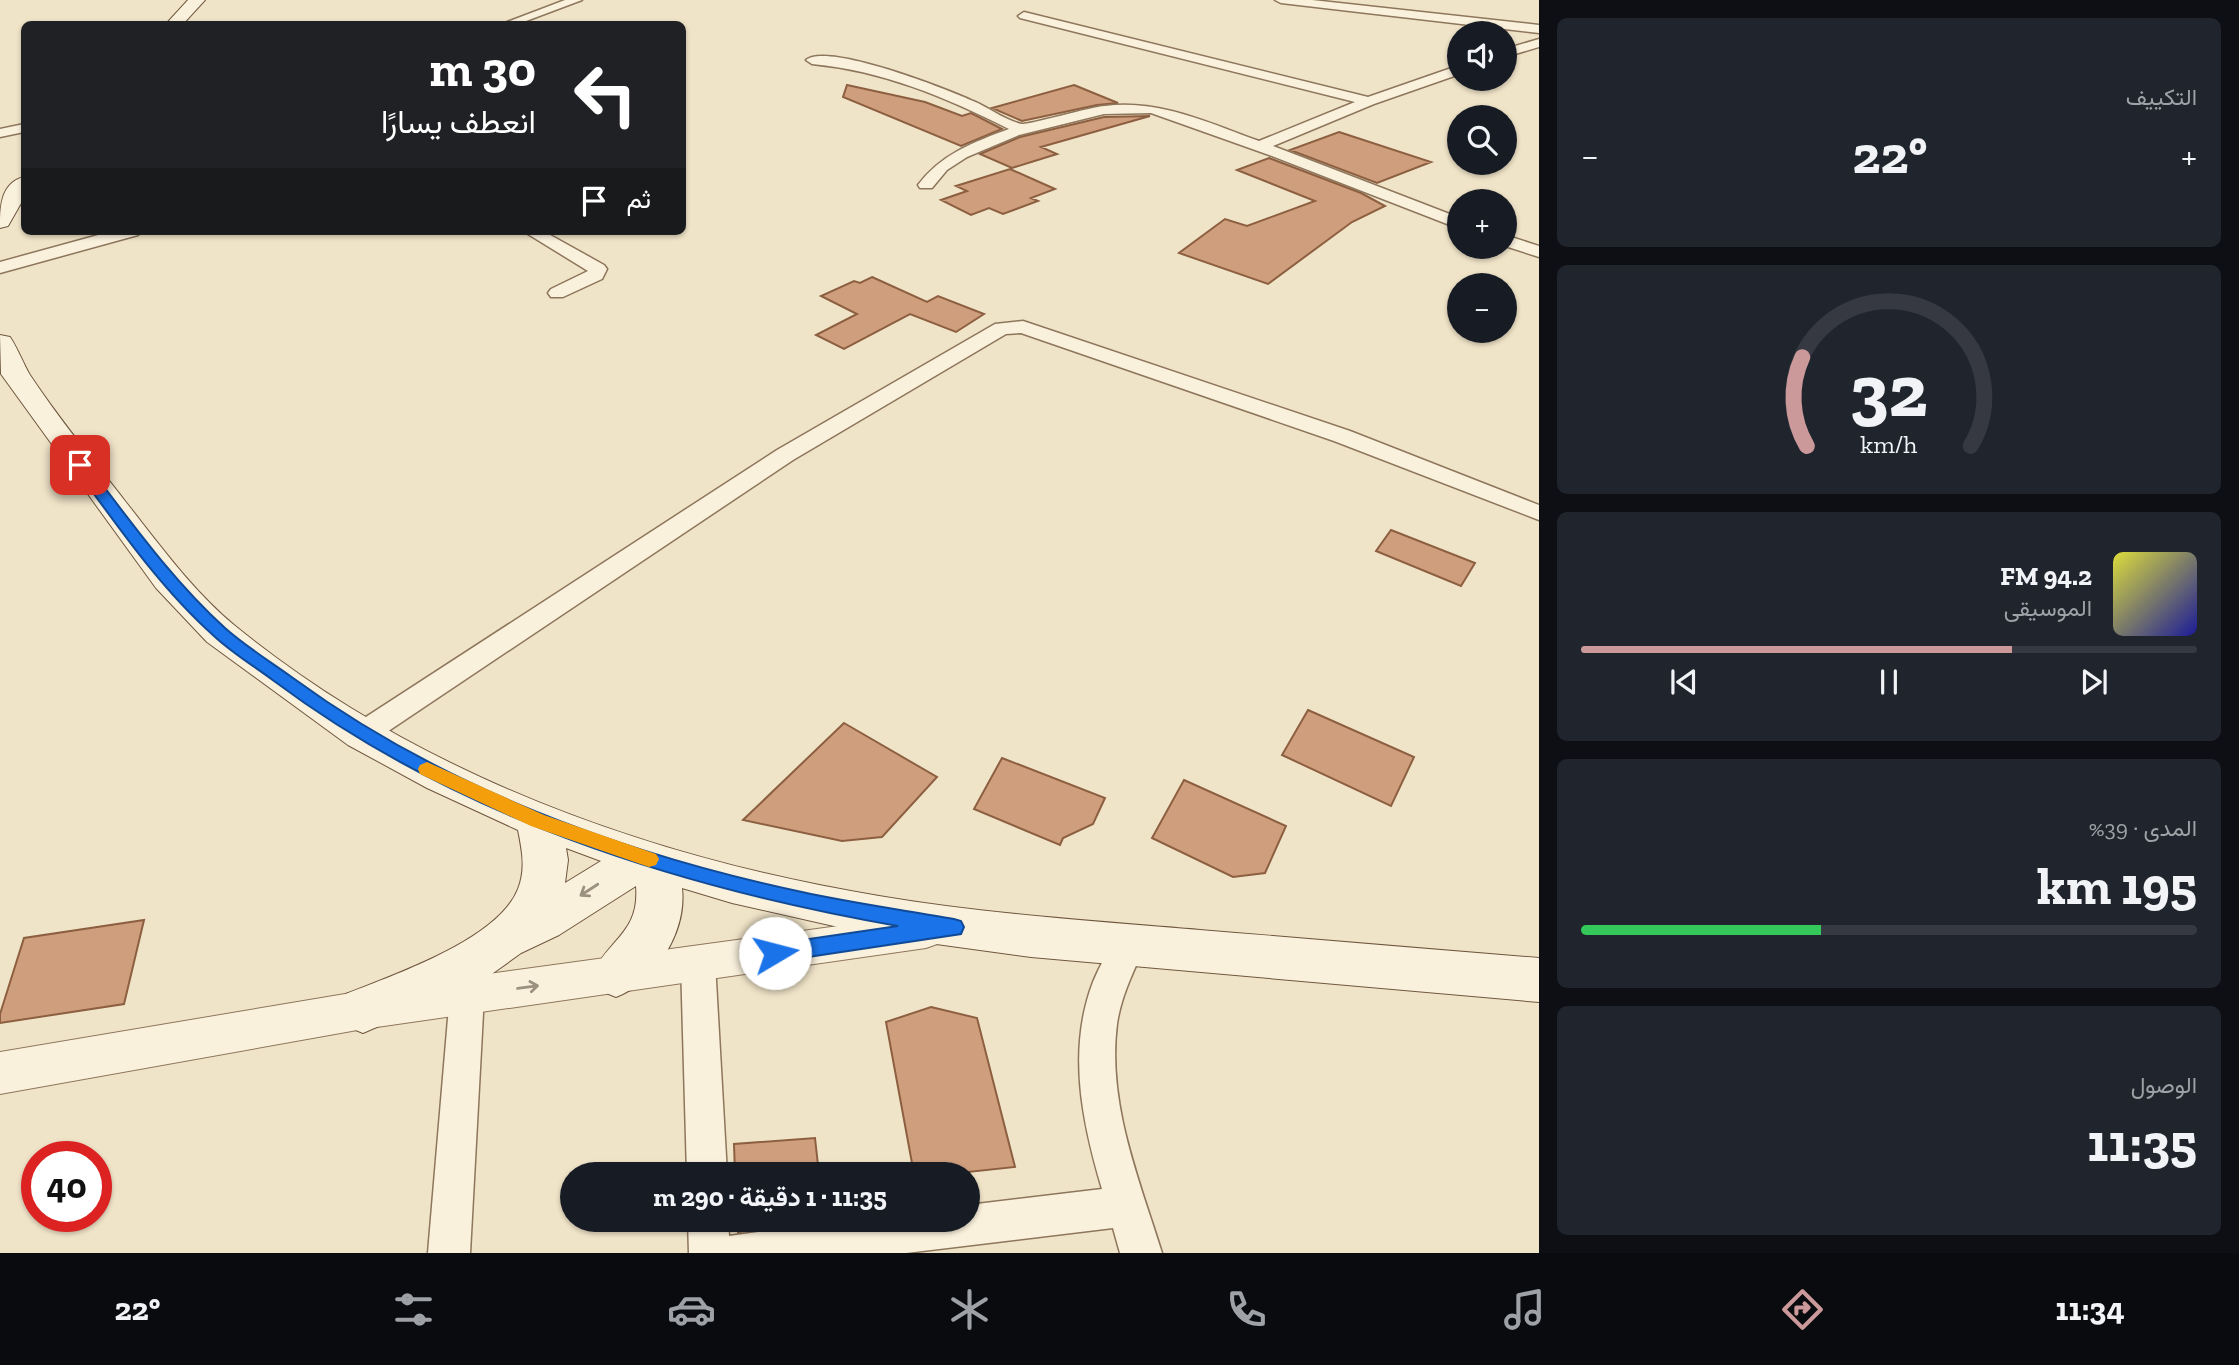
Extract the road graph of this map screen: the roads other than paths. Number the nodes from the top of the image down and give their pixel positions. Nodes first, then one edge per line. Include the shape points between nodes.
1 (197, 0) edge
2 (576, 0) edge
3 (1281, 0) edge
4 (1024, 16) dead end
5 (177, 21) edge
6 (516, 21) edge
7 (1539, 29) edge
8 (1539, 43) edge
9 (1517, 49) edge
10 (812, 60) dead end
11 (1447, 74) edge
12 (1369, 101) junction
13 (21, 129) edge
14 (1022, 130) junction
15 (0, 133) edge
16 (1260, 146) junction
17 (926, 185) dead end
18 (21, 188) edge
19 (1447, 218) edge
20 (0, 221) edge
21 (118, 235) edge
22 (538, 235) edge
23 (1517, 244) edge
24 (1539, 252) edge
25 (0, 268) edge
26 (557, 293) dead end
27 (0, 343) edge
28 (1539, 513) edge
29 (362, 734) junction
30 (538, 820) junction
31 (652, 860) junction
32 (954, 927) junction
33 (509, 938) junction
34 (1129, 944) junction
35 (698, 964) junction
36 (616, 975) junction
37 (1539, 980) edge
38 (467, 995) junction
39 (363, 1010) junction
40 (0, 1073) edge
41 (706, 1162) edge
42 (1127, 1206) junction
43 (709, 1232) edge
44 (449, 1253) edge
45 (710, 1253) edge
46 (737, 1253) edge
47 (1141, 1253) edge

1 - 5 main road
2 - 6 street
3 - 7 street
4 - 12 street
8 - 9 street
10 - 14 street via 859,64 918,80
11 - 12 street
12 - 16 street
13 - 15 street
14 - 16 street via 1084,114 1138,108
14 - 17 street via 973,147 942,166
16 - 19 street
18 - 20 main road
21 - 25 street
22 - 26 street via 598,270 589,280
23 - 24 street
27 - 29 main road via 15,374 50,424 168,580 231,642
28 - 29 street via 1342,436 1009,326 785,455
29 - 30 main road via 442,777
30 - 31 main road
30 - 33 main road via 547,857 545,877 525,919
31 - 32 main road via 804,901
31 -> 33 main road via 611,877
31 - 36 main road via 661,883 661,907 653,932 638,955
32 - 34 main road
32 - 35 street
33 - 39 main road via 449,975
34 - 37 main road
34 - 42 street via 1103,999 1095,1067 1099,1105
35 - 36 street
35 - 41 street
38 -> 36 street
38 - 39 street
38 - 44 street
39 - 40 street
42 - 46 street
42 - 47 street
43 - 45 street

